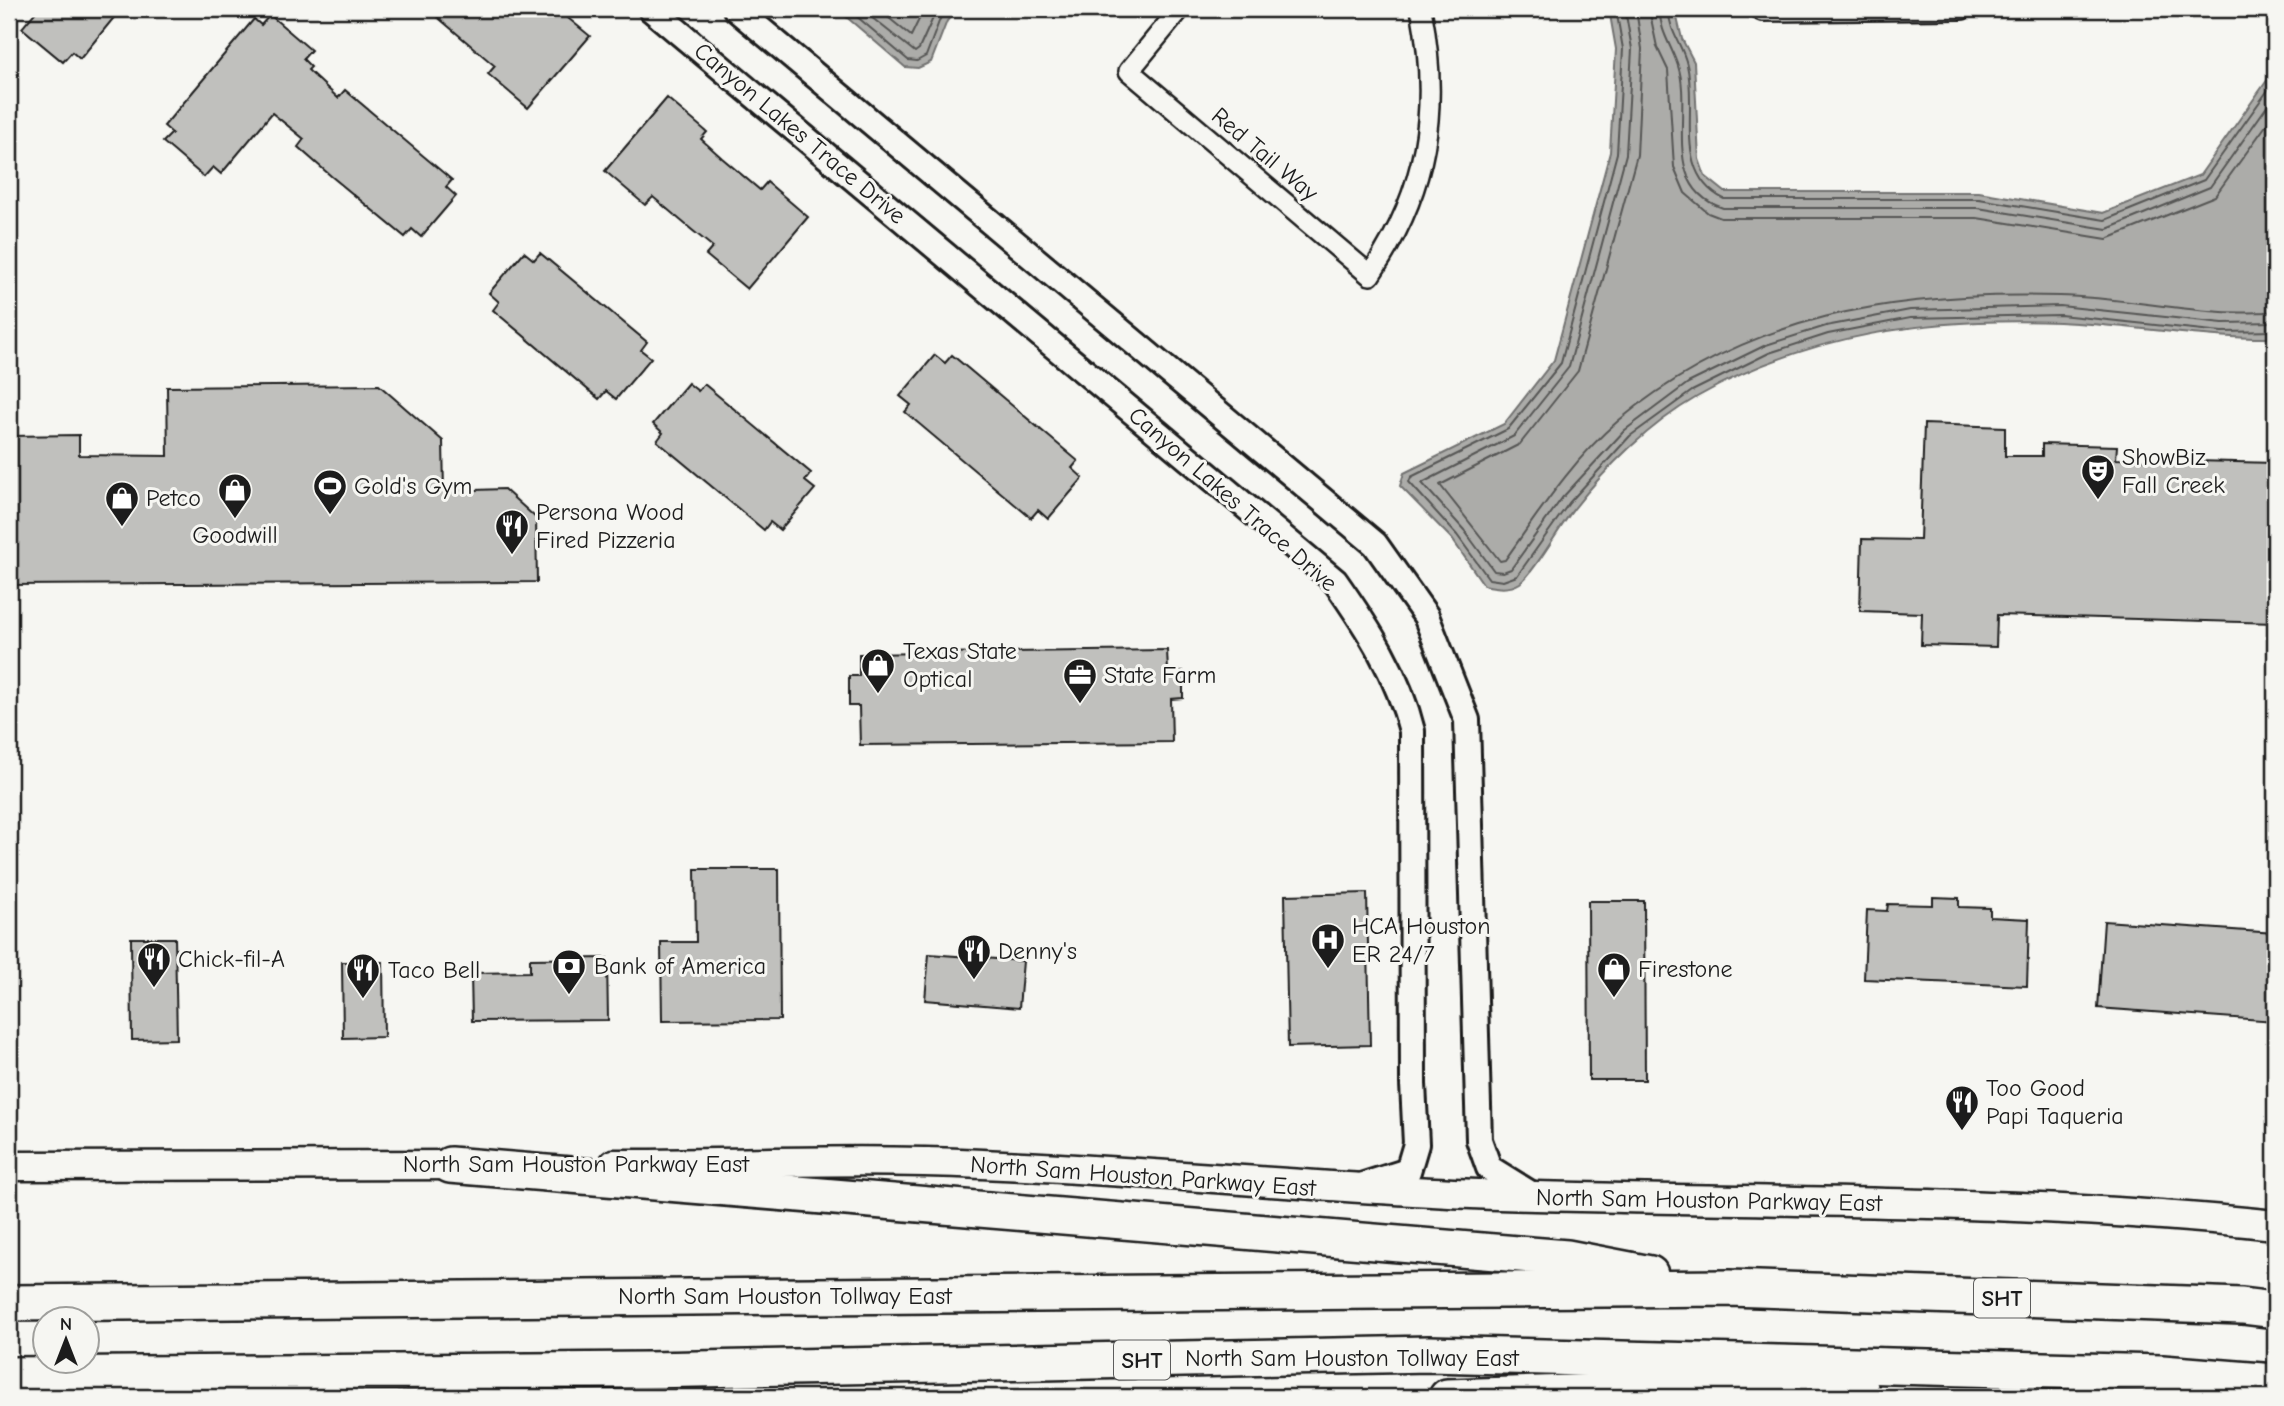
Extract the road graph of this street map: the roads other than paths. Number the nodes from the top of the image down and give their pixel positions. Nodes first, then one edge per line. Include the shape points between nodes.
1 (736, 9) edge
2 (1180, 9) edge
3 (1421, 9) edge
4 (1962, 9) edge
5 (659, 10) edge
6 (1762, 12) dead end
7 (450, 1165) junction
8 (9, 1166) edge
9 (1350, 1190) junction
10 (1534, 1196) junction
11 (2275, 1225) edge
12 (1729, 1288) junction
13 (9, 1303) edge
14 (2275, 1310) edge
15 (2162, 1373) junction
16 (9, 1376) edge
17 (2275, 1382) edge
18 (1447, 1397) edge

1 - 10 street via 1375,544 1426,616 1466,720 1479,1140 1489,1168
2 - 3 street, Red Tail Way via 1129,71 1370,275 1395,238 1419,176 1431,119
4 - 6 street
5 - 9 street, Canyon Lakes Trace Drive via 1335,581 1378,642 1412,731 1416,1144 1408,1171
7 - 8 main road, North Sam Houston Parkway East
7 - 9 main road, North Sam Houston Parkway East via 976,1164
7 - 12 highway via 1567,1258
9 - 10 main road, North Sam Houston Parkway East
10 - 11 main road, North Sam Houston Parkway East via 1744,1198 2184,1215
12 - 13 highway, North Sam Houston Tollway East / SHT
12 - 14 highway, North Sam Houston Tollway East / SHT
15 - 16 highway, North Sam Houston Tollway East / SHT via 1429,1354 648,1370
15 - 17 highway, North Sam Houston Tollway East / SHT
15 - 18 highway via 2074,1387 1664,1390

